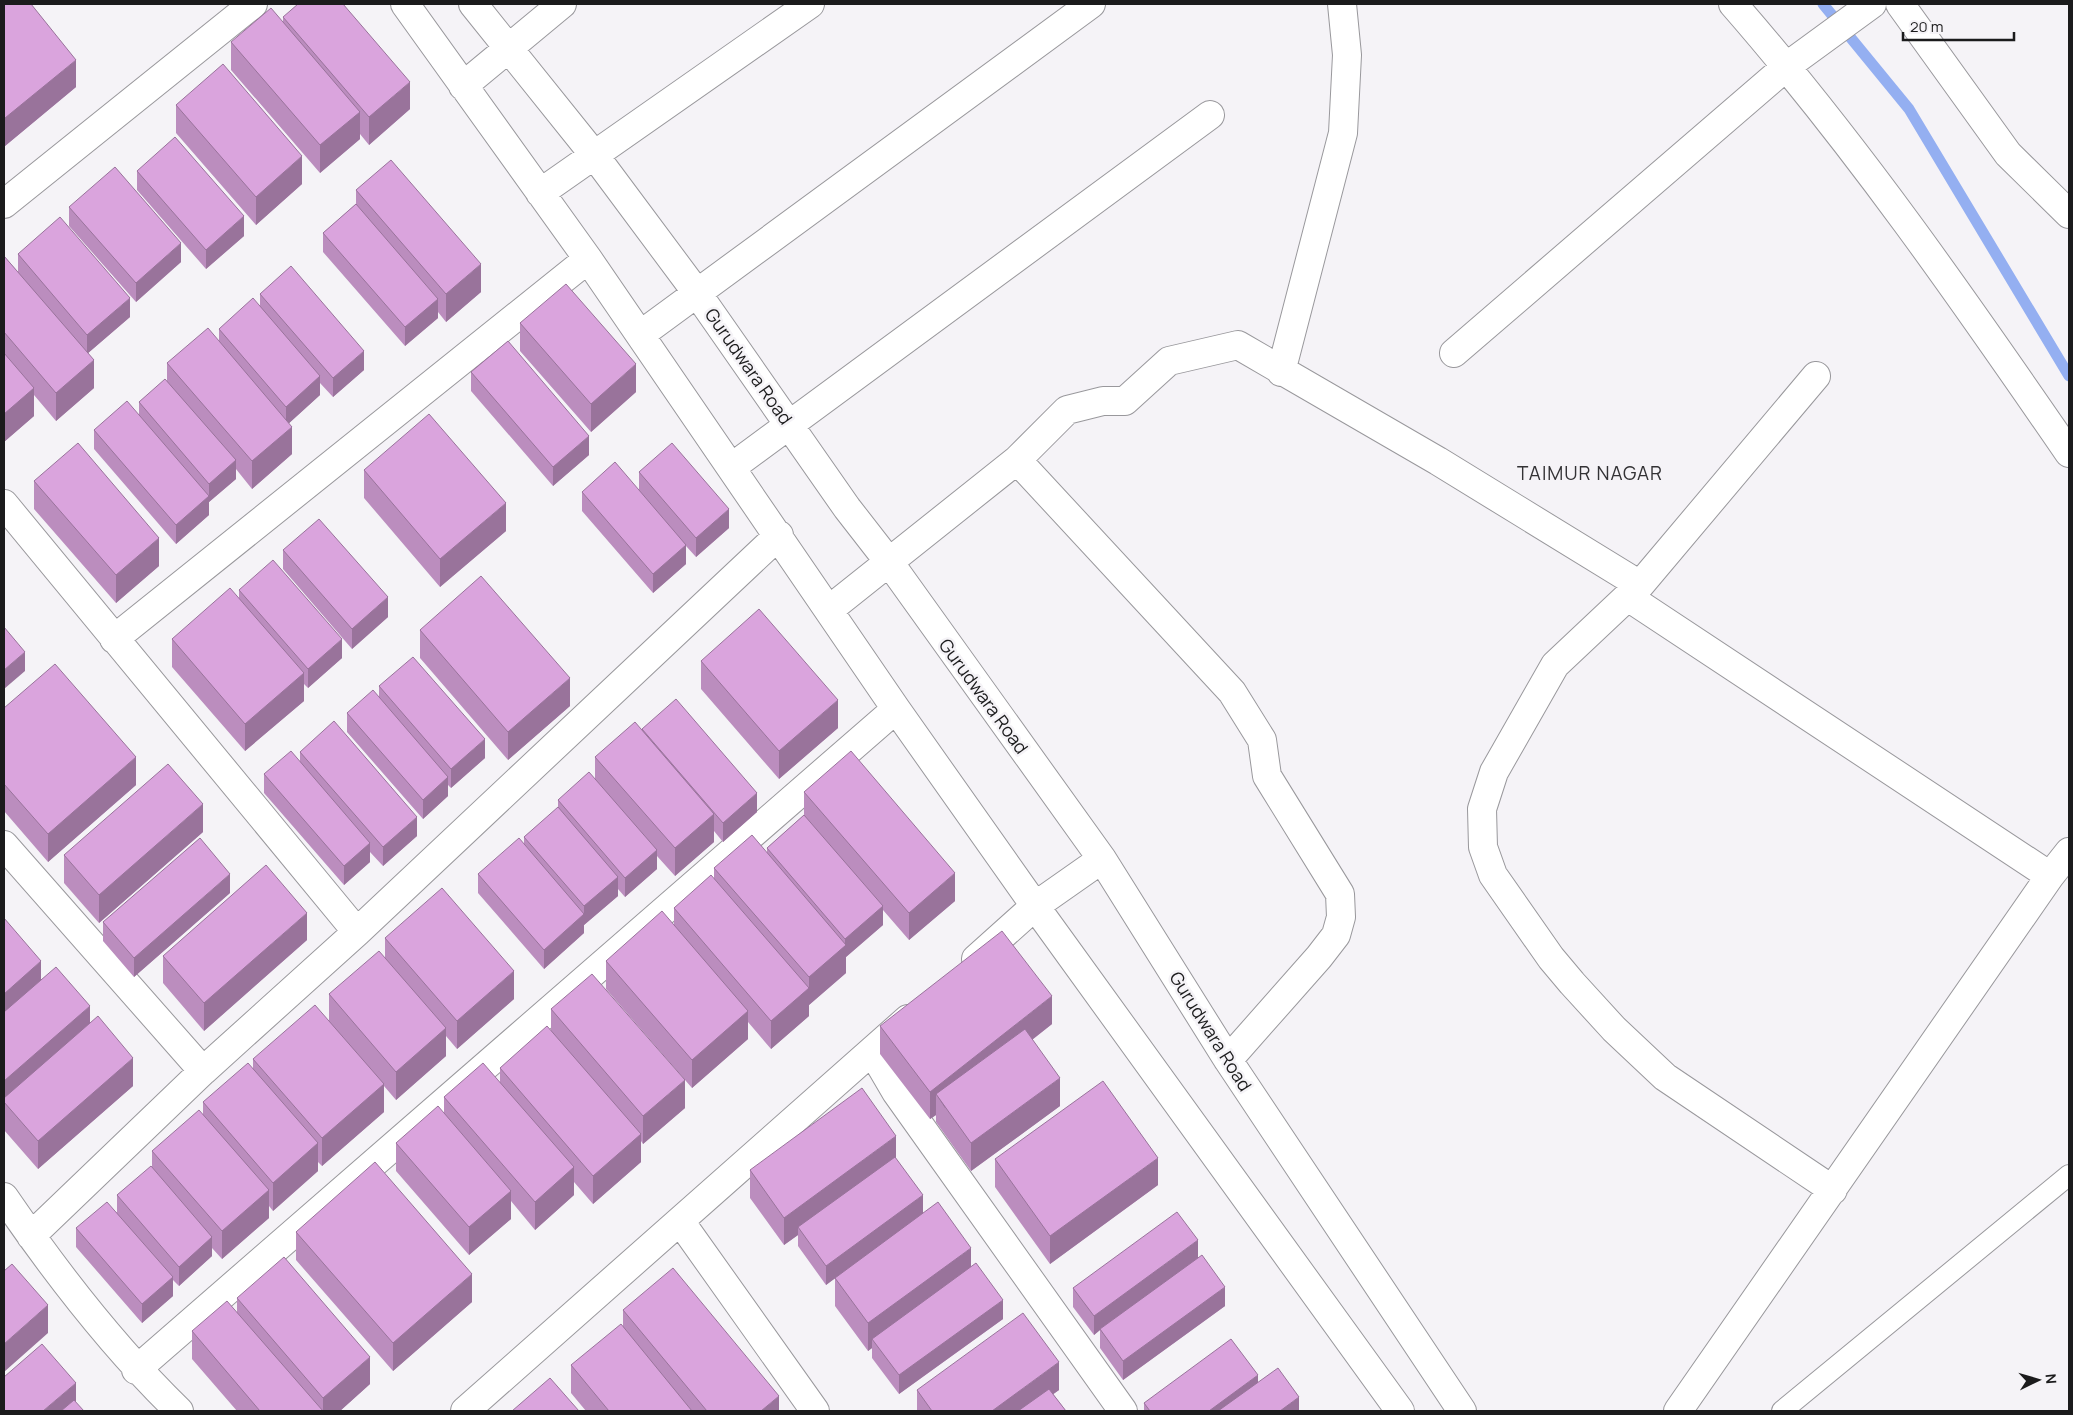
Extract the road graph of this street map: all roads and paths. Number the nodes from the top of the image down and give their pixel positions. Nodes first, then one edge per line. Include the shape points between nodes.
1 (253, 4) edge
2 (405, 4) edge
3 (473, 4) edge
4 (562, 4) edge
5 (810, 4) edge
6 (1090, 4) edge
7 (1342, 4) edge
8 (1734, 4) edge
9 (1900, 4) edge
10 (1864, 10) edge
11 (508, 46) junction
12 (1787, 66) junction
13 (463, 86) junction
14 (1210, 115) dead end
15 (594, 156) junction
16 (540, 193) junction
17 (4, 204) edge
18 (2069, 214) edge
19 (588, 259) junction
20 (697, 293) junction
21 (640, 335) junction
22 (1454, 353) dead end
23 (1281, 372) junction
24 (1816, 376) dead end
25 (790, 425) junction
26 (2069, 453) edge
27 (1017, 460) junction
28 (732, 467) junction
29 (4, 504) edge
30 (779, 536) junction
31 (889, 562) junction
32 (1634, 591) junction
33 (830, 609) junction
34 (114, 639) junction
35 (896, 709) junction
36 (4, 845) edge
37 (2069, 852) edge
38 (1102, 859) junction
39 (2050, 876) junction
40 (1035, 906) junction
41 (357, 932) junction
42 (954, 978) edge
43 (924, 1005) edge
44 (872, 1051) junction
45 (1228, 1060) junction
46 (203, 1071) junction
47 (2069, 1175) edge
48 (1832, 1190) junction
49 (4, 1197) edge
50 (680, 1221) junction
51 (30, 1236) junction
52 (136, 1370) junction
53 (179, 1411) edge
54 (465, 1411) edge
55 (814, 1411) edge
56 (1123, 1411) edge
57 (1400, 1411) edge
58 (1462, 1411) edge
59 (1678, 1411) edge
60 (1782, 1411) edge

1 - 17 street
2 - 13 street
3 - 11 street, Gurudwara Road
4 - 11 street
5 - 15 street
6 - 20 street
7 - 23 street via 1347,55 1343,133
8 - 12 street
9 - 18 street via 2008,154
10 - 12 street
11 - 13 street
11 - 15 street, Gurudwara Road
12 - 22 street
12 - 26 street via 1955,288
13 - 16 street
14 - 25 street
15 - 16 street
15 - 20 street, Gurudwara Road
16 - 19 street
19 - 21 street
19 - 34 street
20 - 21 street
20 - 25 street, Gurudwara Road
21 - 28 street
23 - 27 street via 1238,345 1169,362 1125,401 1102,401 1067,410
23 - 32 street via 1446,466
24 - 32 street
25 - 28 street
25 - 31 street, Gurudwara Road
27 - 31 street
27 - 45 street via 1232,692 1262,740 1267,776 1340,894 1341,917 1336,935
28 - 30 street
29 - 34 street
30 - 33 street
30 - 41 street
31 - 33 street
31 - 38 street, Gurudwara Road
32 - 39 street
32 - 48 street via 1555,665 1494,772 1482,809 1483,847 1493,875 1551,958 1614,1029 1665,1077
33 - 35 street
34 - 41 street
35 - 40 street
35 - 52 street
36 - 46 street
37 - 39 street
38 - 40 street
38 - 45 street, Gurudwara Road
39 - 48 street
40 - 42 street
40 - 57 street
41 - 46 street
43 - 44 street
44 - 50 street
44 - 56 street via 896,1092
45 - 58 street, Gurudwara Road
46 - 51 street
47 - 60 lane
48 - 59 street
49 - 51 street
50 - 54 street
50 - 55 street
51 - 52 street
52 - 53 street

